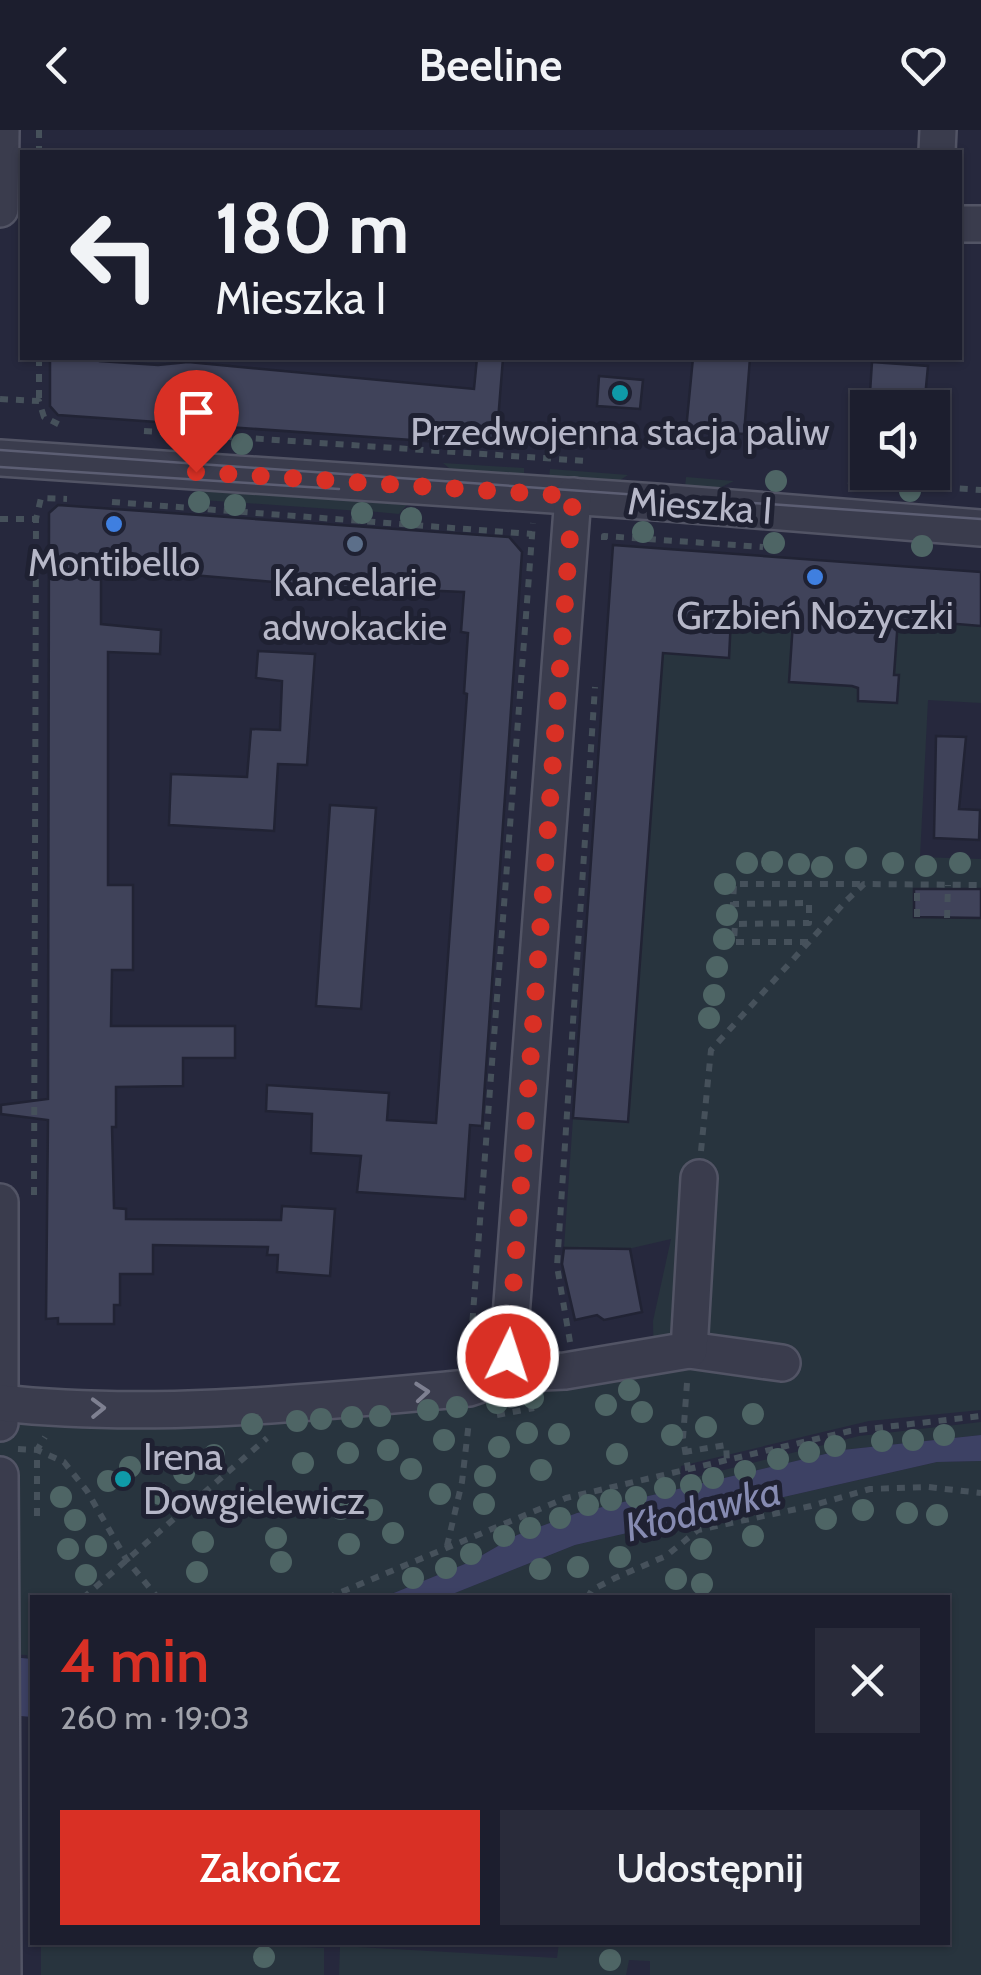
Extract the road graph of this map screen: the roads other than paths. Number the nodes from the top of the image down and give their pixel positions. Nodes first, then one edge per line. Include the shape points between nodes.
1 (1, 130) edge
2 (0, 209) edge
3 (0, 458) edge
4 (573, 496) junction
5 (981, 528) edge
6 (699, 1178) road end
7 (17, 1200) edge
8 (689, 1350) junction
9 (782, 1363) dead end
10 (476, 1393) junction
11 (0, 1403) edge
12 (0, 1424) edge
13 (0, 1476) edge
14 (2, 1647) edge
15 (2, 1716) edge
16 (12, 1798) edge
17 (3, 1975) edge

1 - 2 street
3 - 4 street, Mieszka I
4 - 5 street, Mieszka I
4 - 10 street via 508,1356
6 - 8 street
7 - 11 street
8 - 9 street
8 - 10 street
11 -> 10 street via 60,1409
11 - 12 street
13 - 14 street
14 - 15 street
15 - 16 street
16 - 17 street

